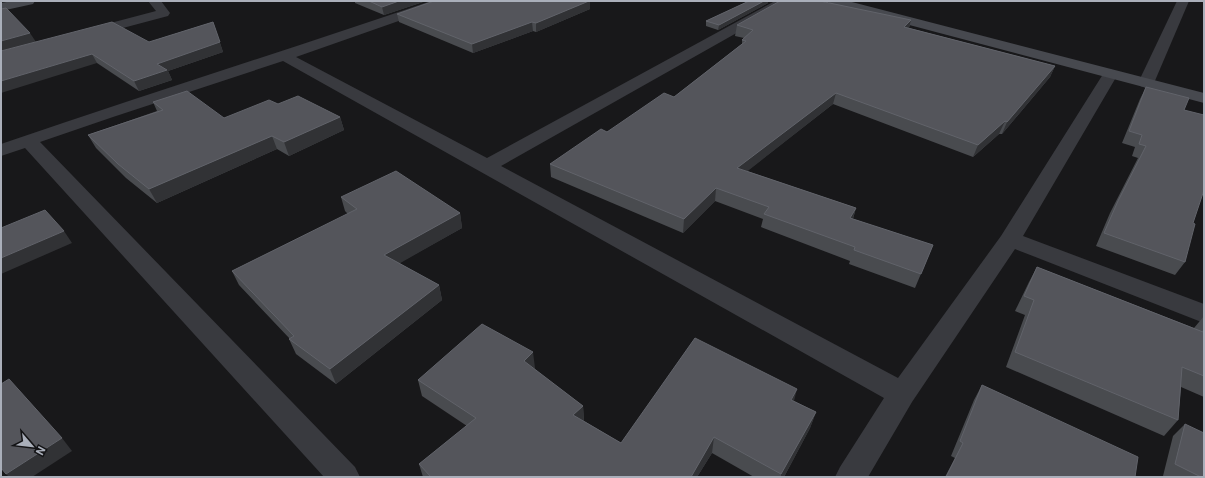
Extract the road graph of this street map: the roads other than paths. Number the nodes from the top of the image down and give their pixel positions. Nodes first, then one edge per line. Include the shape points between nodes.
1 (28, 1) edge
2 (154, 1) edge
3 (443, 1) edge
4 (784, 1) edge
5 (834, 1) edge
6 (1183, 1) edge
7 (1, 7) edge
8 (75, 36) edge
9 (284, 56) junction
10 (1110, 74) junction
11 (1146, 83) junction
12 (1204, 98) edge
13 (28, 140) junction
14 (1, 150) edge
15 (487, 166) junction
16 (1010, 239) junction
17 (1204, 314) edge
18 (902, 394) junction
19 (344, 477) edge
20 (851, 477) edge

1 - 7 street
2 - 8 street via 164,12
3 - 9 street
4 - 15 street
5 - 10 street
6 - 11 street
9 - 13 street
9 - 15 street
10 - 11 street
10 - 16 street
11 - 12 street
13 - 14 street
13 - 19 street
15 - 18 street
16 - 17 street
16 - 18 street
18 - 20 street

